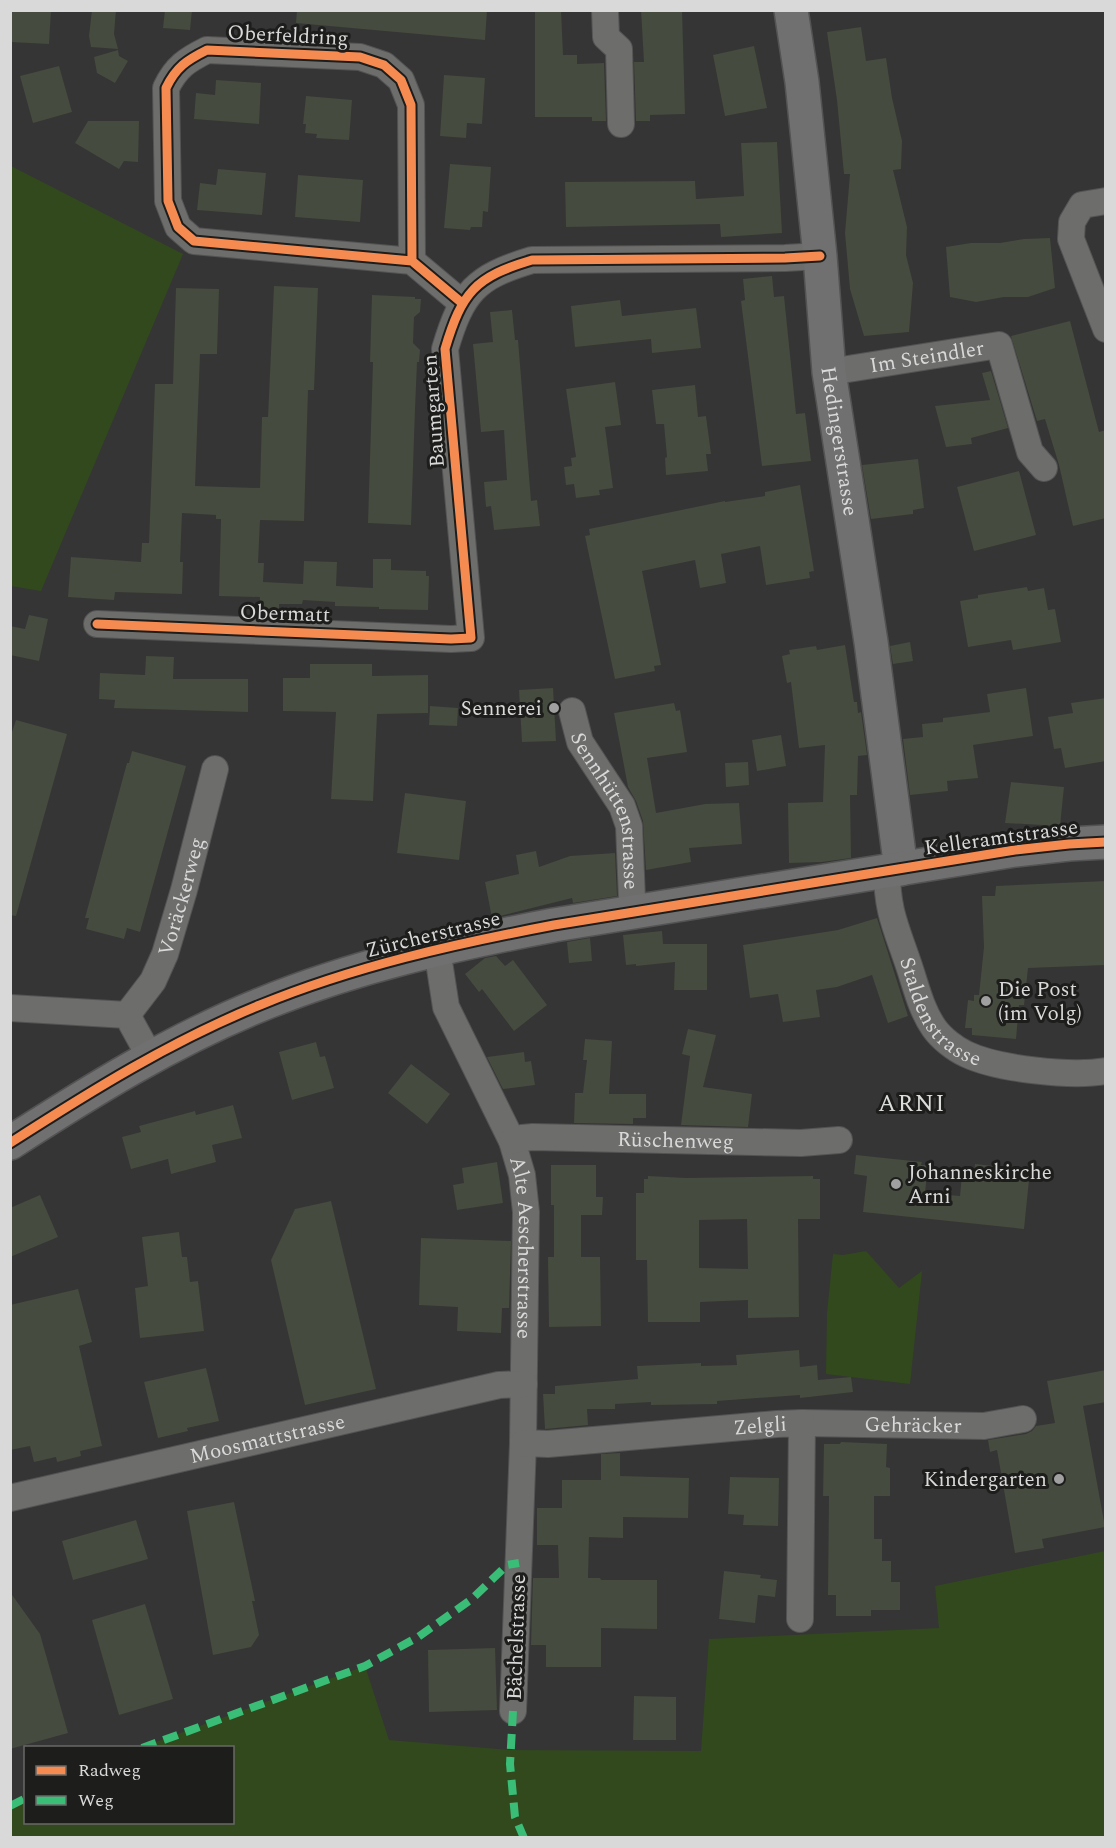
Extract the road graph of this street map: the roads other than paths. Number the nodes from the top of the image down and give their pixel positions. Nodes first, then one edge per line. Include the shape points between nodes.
1 (605, 10) edge
2 (790, 10) edge
3 (621, 124) dead end
4 (1106, 201) edge
5 (820, 256) junction
6 (412, 261) junction
7 (462, 303) junction
8 (1106, 329) edge
9 (829, 372) junction
10 (1044, 468) dead end
11 (97, 624) dead end
12 (471, 638) joint
13 (572, 711) dead end
14 (215, 769) dead end
15 (1106, 842) edge
16 (894, 870) junction
17 (635, 912) junction
18 (437, 949) junction
19 (10, 1008) edge
20 (127, 1015) junction
21 (150, 1057) junction
22 (1106, 1071) edge
23 (839, 1140) dead end
24 (512, 1141) junction
25 (10, 1143) edge
26 (524, 1384) junction
27 (1023, 1419) dead end
28 (802, 1423) junction
29 (523, 1443) junction
30 (10, 1498) edge
31 (519, 1563) joint
32 (800, 1619) dead end
33 (513, 1711) dead end

1 - 3 street via 606,37 618,49
2 - 5 street, Hedingerstrasse via 802,82
4 - 8 street via 1082,205 1072,222 1071,239
5 - 7 street, Baumgarten via 532,260 504,268 480,282
5 - 9 street, Hedingerstrasse
6 - 6 street, Oberfeldring via 411,105 401,80 384,65 360,57 207,50 173,73 166,88 168,201 178,227 194,241
6 - 7 street
7 - 12 street, Baumgarten via 445,349
9 - 10 street, Im Steindler via 999,345 1030,452
9 - 16 street, Hedingerstrasse via 871,642
11 - 12 street, Obermatt
13 - 17 street, Sennhüttenstrasse via 580,742 622,806 628,826
14 - 20 street, Voräckerweg via 165,954 153,981
15 - 16 street, Kelleramtstrasse via 1015,850
16 - 17 street, Zürcherstrasse
16 - 22 street, Staldenstrasse via 886,894 890,911 934,1029 964,1053 991,1062 1055,1072
17 - 18 street, Zürcherstrasse
18 - 21 street, Zürcherstrasse via 336,977 261,1005
18 - 24 street, Alte Aescherstrasse via 446,1007
19 - 20 street
20 - 21 street
21 - 25 street, Zürcherstrasse
23 - 24 street, Rüschenweg via 801,1143 533,1137
24 - 26 street, Alte Aescherstrasse via 522,1174 526,1212
26 - 29 street, Alte Aescherstrasse
26 - 30 street, Moosmattstrasse via 499,1386
27 - 28 street, Gehräcker via 984,1426
28 - 29 street, Zelgli
28 - 32 street, Zelgli
29 - 31 street, Alte Aescherstrasse
31 - 33 street, Bächelstrasse

